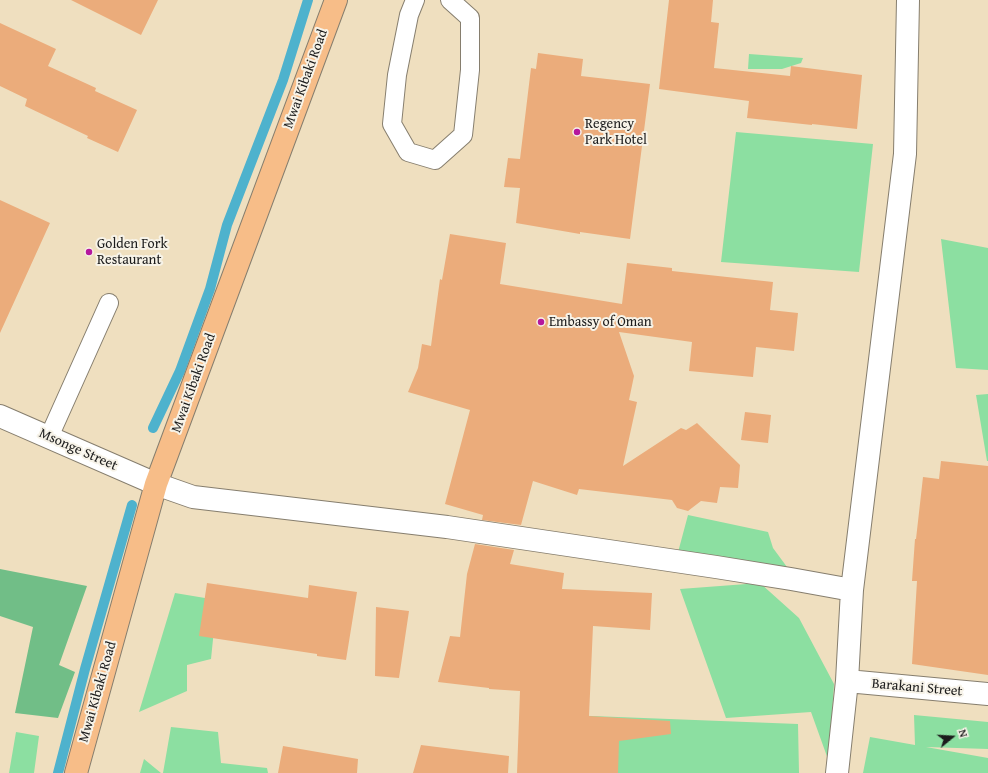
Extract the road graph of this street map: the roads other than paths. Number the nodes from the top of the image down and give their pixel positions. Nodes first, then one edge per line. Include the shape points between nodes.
1 (336, 0) edge
2 (414, 0) edge
3 (450, 0) edge
4 (908, 0) edge
5 (109, 303) dead end
6 (0, 416) edge
7 (49, 438) junction
8 (156, 484) junction
9 (852, 590) junction
10 (847, 681) junction
11 (988, 694) edge
12 (76, 773) edge
13 (837, 773) edge

1 - 8 main road, Mwai Kibaki Road
2 - 3 lane via 397,75 392,124 408,152 435,160 463,135 470,70 470,18
4 - 9 street via 905,154
5 - 7 lane
6 - 7 street, Msonge Street
7 - 8 street, Msonge Street
8 - 9 street, Msonge Street via 193,497 447,527 724,568
8 - 12 main road, Mwai Kibaki Road
9 - 10 street
10 - 11 street, Barakani Street
10 - 13 street

